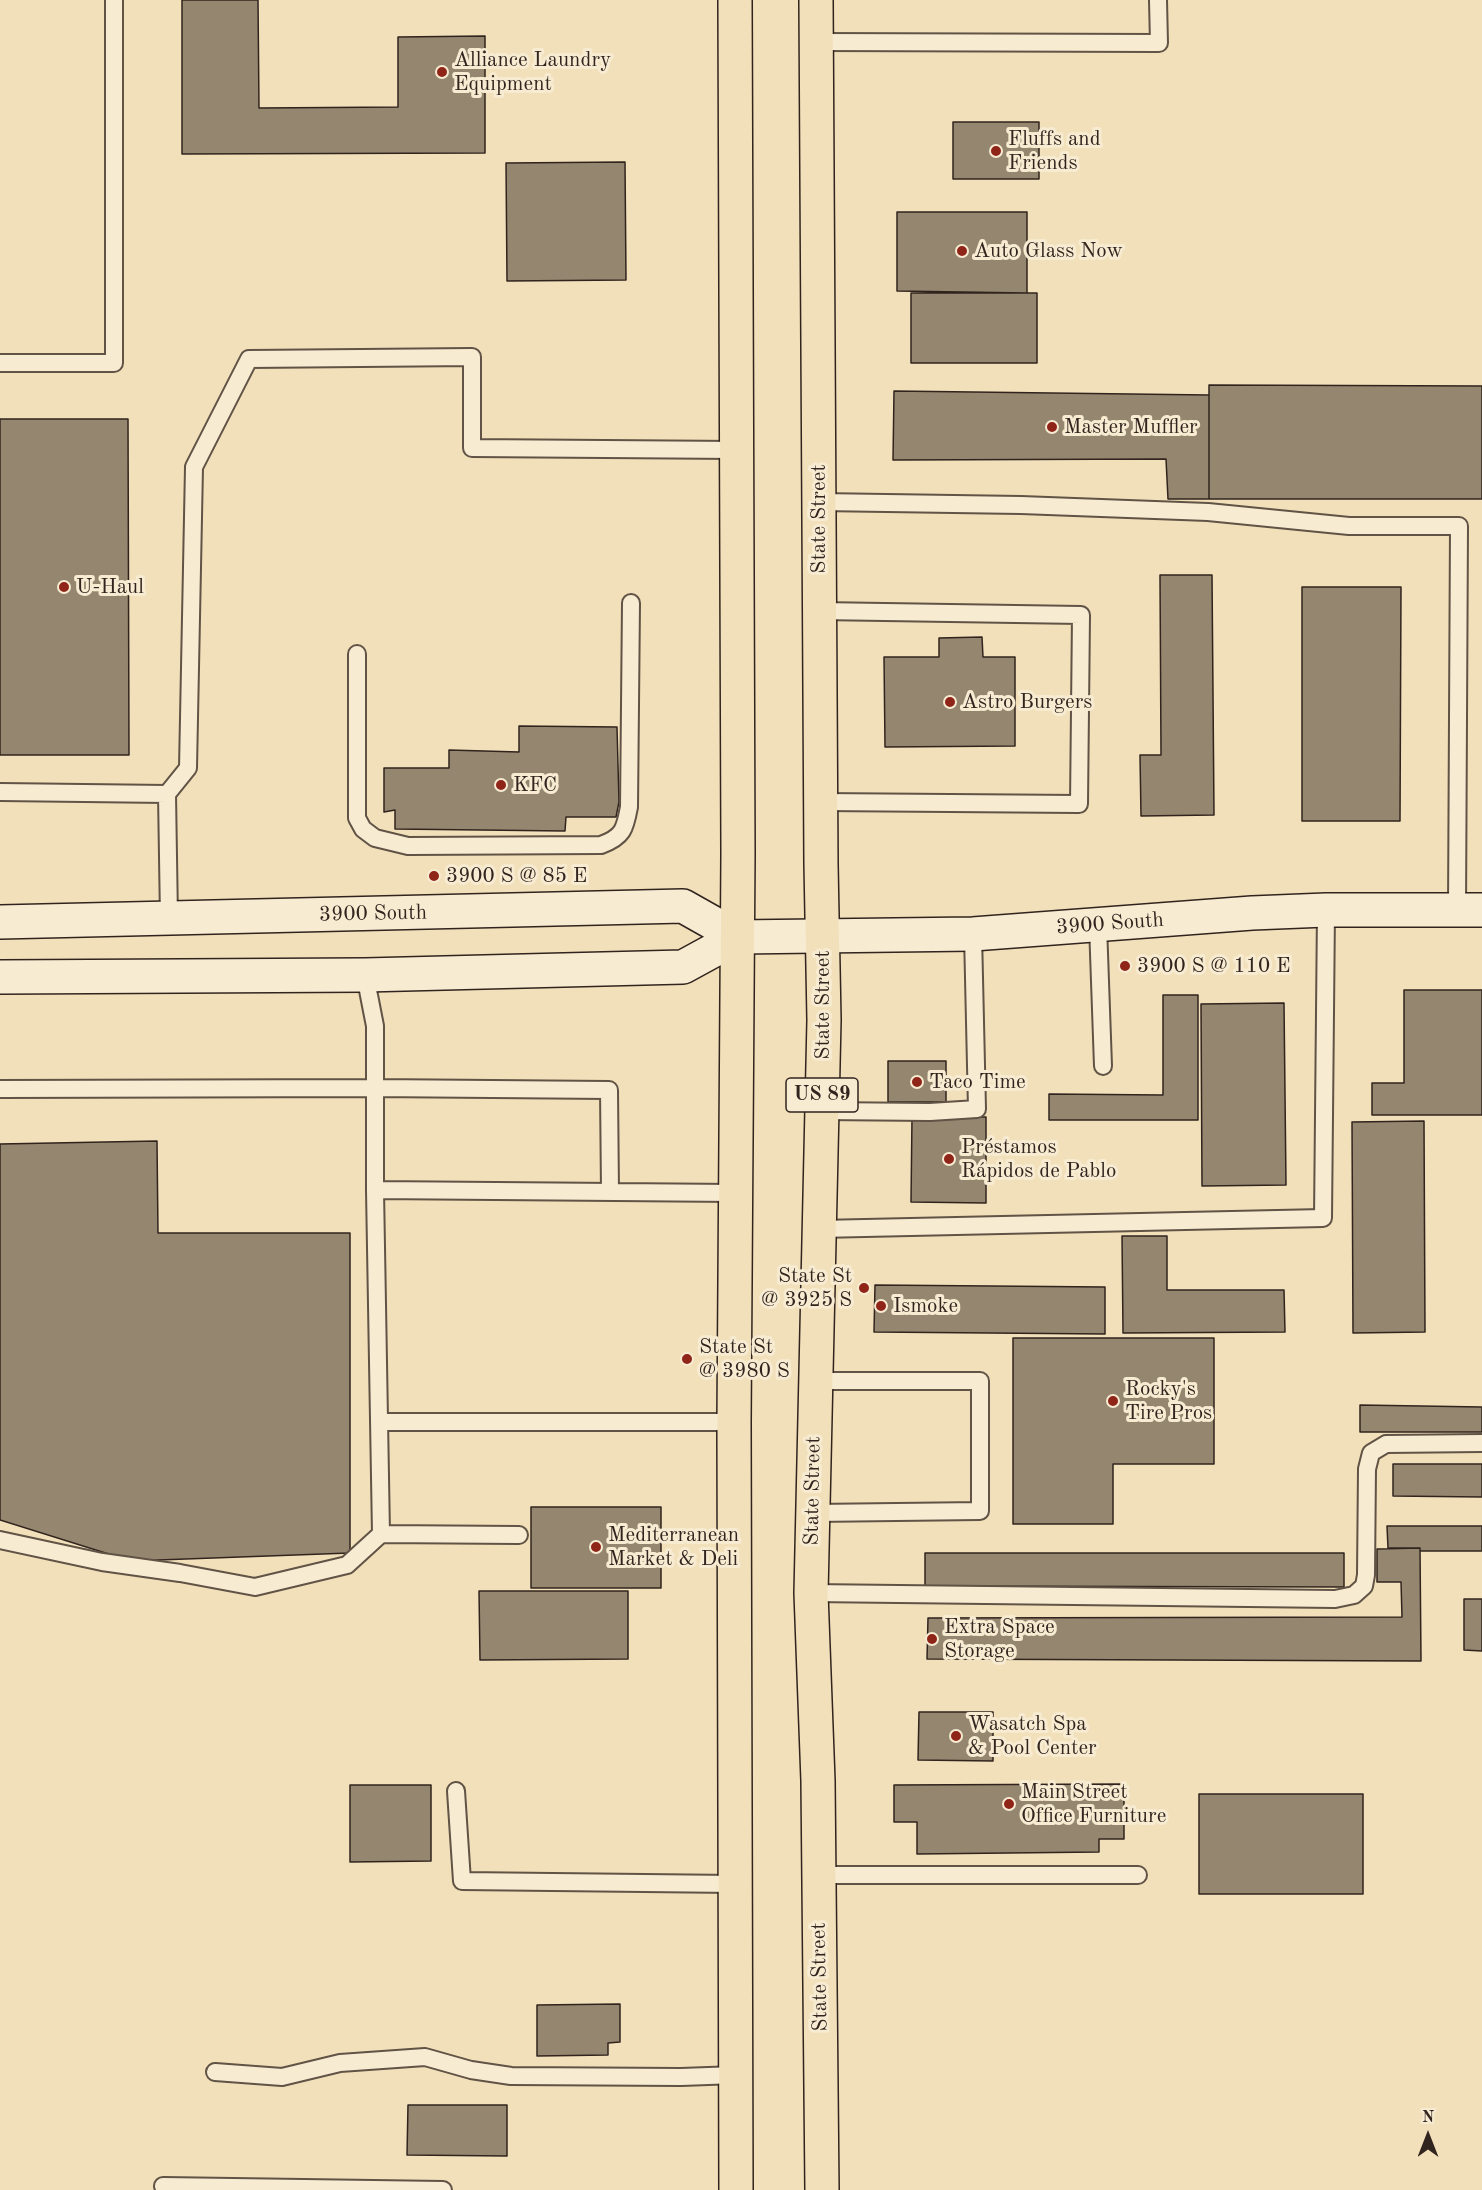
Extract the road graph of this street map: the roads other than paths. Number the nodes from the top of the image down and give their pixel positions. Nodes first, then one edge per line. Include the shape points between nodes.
1 (114, 0) edge
2 (735, 0) edge
3 (816, 0) edge
4 (1158, 0) edge
5 (816, 42) junction
6 (0, 363) edge
7 (737, 450) junction
8 (819, 502) junction
9 (631, 603) dead end
10 (819, 611) junction
11 (357, 654) dead end
12 (0, 792) edge
13 (167, 794) junction
14 (820, 802) junction
15 (1326, 910) junction
16 (1470, 910) edge
17 (169, 919) junction
18 (0, 922) edge
19 (1098, 925) junction
20 (973, 934) junction
21 (823, 936) junction
22 (738, 937) junction
23 (365, 975) junction
24 (0, 977) edge
25 (1103, 1066) dead end
26 (375, 1088) junction
27 (0, 1089) edge
28 (822, 1111) junction
29 (375, 1190) junction
30 (610, 1192) junction
31 (735, 1193) junction
32 (819, 1229) junction
33 (815, 1381) junction
34 (379, 1422) junction
35 (734, 1422) junction
36 (1482, 1443) edge
37 (813, 1513) junction
38 (381, 1534) junction
39 (519, 1535) dead end
40 (0, 1540) edge
41 (811, 1593) junction
42 (456, 1791) dead end
43 (819, 1875) junction
44 (1138, 1875) dead end
45 (735, 1884) junction
46 (214, 2072) dead end
47 (736, 2075) junction
48 (163, 2186) dead end
49 (442, 2190) edge
50 (736, 2190) edge
51 (822, 2190) edge

1 - 6 lane via 114,363
2 - 7 main road
3 - 5 main road, State Street / US 89
4 - 5 lane via 1159,43
5 - 8 main road, State Street / US 89
7 - 13 lane via 472,448 472,357 249,359 194,467 188,768
7 - 22 main road
8 - 10 main road, State Street / US 89
8 - 16 lane via 1208,512 1350,526 1460,526
9 - 11 lane via 629,807 622,833 601,845 408,846 375,838 363,829 357,818
10 - 14 main road, State Street / US 89
10 - 14 lane via 1081,615 1079,804
12 - 13 lane
13 - 17 lane
14 - 21 main road, State Street / US 89
15 - 16 main road, 3900 South
15 - 19 main road, 3900 South
15 - 32 lane via 1323,1218
17 - 18 main road, 3900 South
17 - 22 main road, 3900 South via 683,906
19 - 20 main road, 3900 South
19 - 25 lane
20 - 21 main road, 3900 South
20 - 28 lane via 977,1109
21 - 22 main road, 3900 South
21 - 28 main road, State Street / US 89
22 - 23 main road, 3900 South via 682,967
22 - 31 main road
23 - 24 main road, 3900 South
23 - 26 lane via 375,1026
26 - 27 lane
26 - 29 lane
26 - 30 lane via 609,1090
28 - 32 main road, State Street / US 89
29 - 30 lane
29 - 34 lane
30 - 31 lane
31 - 35 main road
32 - 33 main road, State Street / US 89
33 - 37 main road, State Street / US 89
33 - 37 lane via 980,1381 980,1511
34 - 35 lane
34 - 38 lane
35 - 45 main road
36 - 41 lane via 1386,1444 1371,1453 1367,1470 1366,1575 1364,1586 1354,1595 1335,1599
37 - 41 main road, State Street / US 89
38 - 39 lane
38 - 40 lane via 347,1565 255,1587 102,1562
41 - 43 main road, State Street / US 89
42 - 45 lane via 462,1881
43 - 44 lane
43 - 51 main road, State Street / US 89
45 - 47 main road
46 - 47 lane via 282,2077 340,2063 425,2057 511,2076
47 - 50 main road
48 - 49 lane

